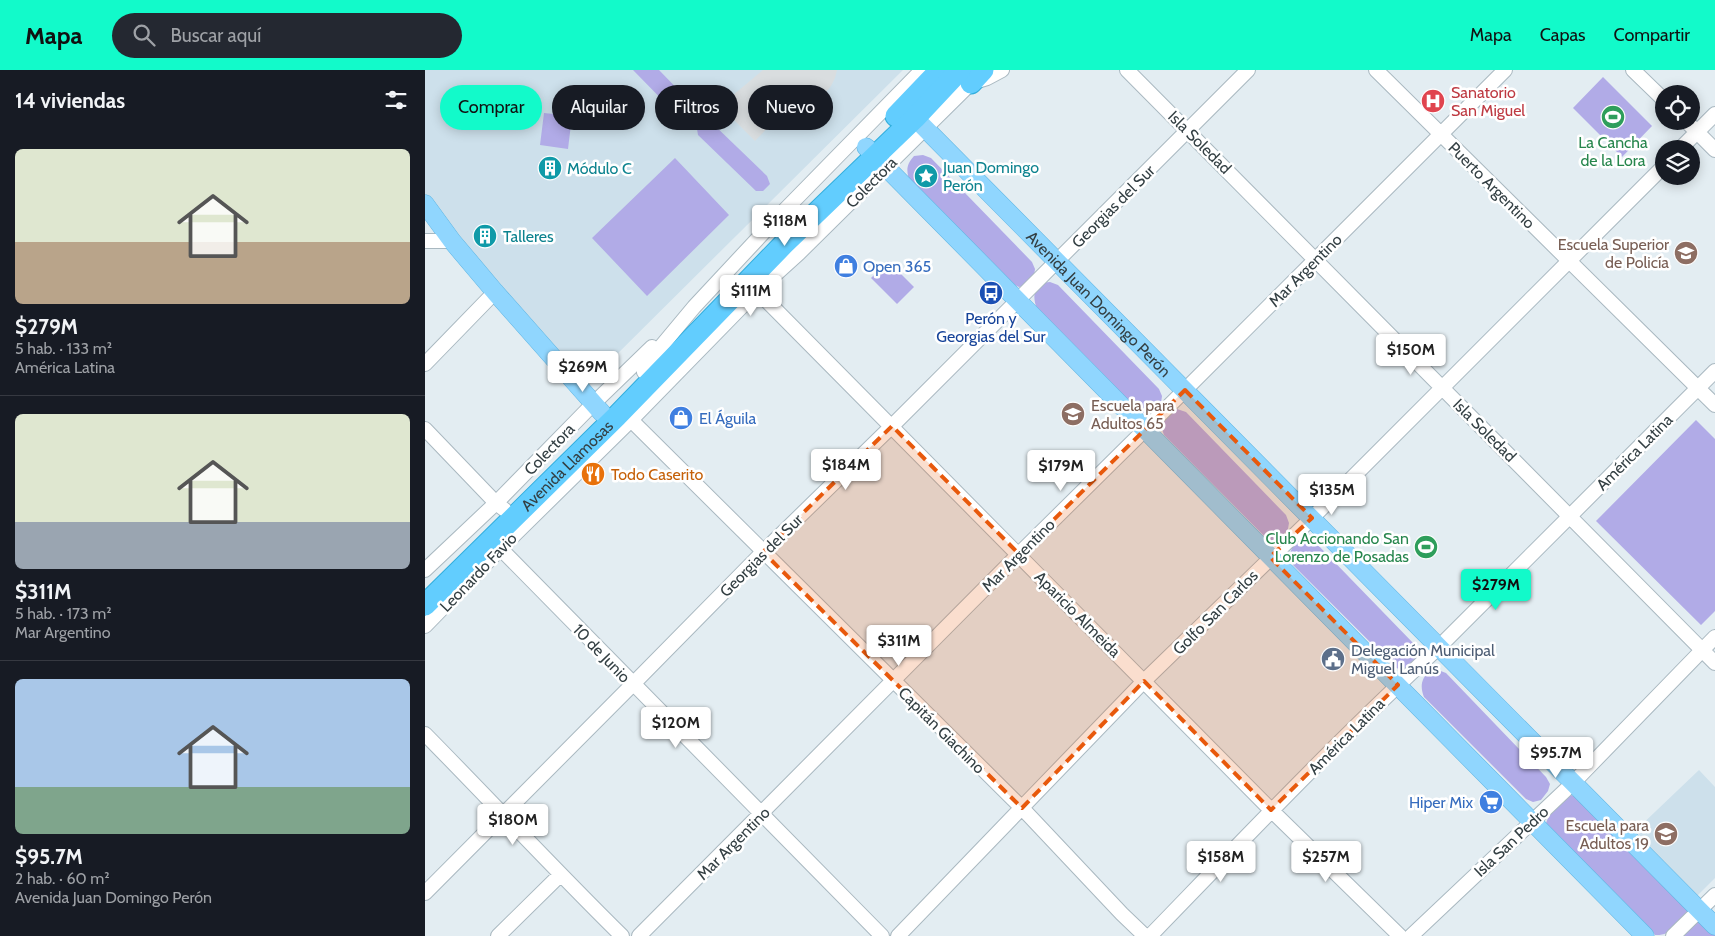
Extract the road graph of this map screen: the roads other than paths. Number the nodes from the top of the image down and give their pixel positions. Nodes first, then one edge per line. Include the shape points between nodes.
1 (922, 70) edge
2 (940, 70) edge
3 (1001, 70) edge
4 (1127, 70) edge
5 (1248, 70) edge
6 (1376, 70) edge
7 (1505, 70) edge
8 (1633, 70) edge
9 (971, 74) edge
10 (1655, 91) edge
11 (910, 113) junction
12 (1715, 114) edge
13 (1188, 130) junction
14 (1697, 132) junction
15 (1441, 134) junction
16 (1689, 140) edge
17 (1715, 150) edge
18 (870, 152) junction
19 (1655, 175) edge
20 (425, 204) edge
21 (809, 212) junction
22 (790, 232) junction
23 (452, 241) junction
24 (425, 242) edge
25 (1316, 259) junction
26 (1057, 261) junction
27 (1569, 261) junction
28 (757, 291) junction
29 (495, 292) junction
30 (1017, 301) junction
31 (694, 307) junction
32 (425, 364) edge
33 (679, 369) junction
34 (1715, 371) edge
35 (650, 374) junction
36 (1441, 386) junction
37 (1698, 388) junction
38 (1185, 390) junction
39 (1715, 405) edge
40 (597, 408) junction
41 (631, 420) junction
42 (892, 426) junction
43 (425, 429) edge
44 (1145, 430) junction
45 (501, 507) junction
46 (1570, 517) junction
47 (1312, 518) junction
48 (496, 544) junction
49 (763, 552) junction
50 (1019, 554) junction
51 (1271, 557) junction
52 (425, 570) edge
53 (425, 586) edge
54 (425, 605) edge
55 (425, 626) edge
56 (1715, 637) edge
57 (1439, 647) junction
58 (1702, 650) junction
59 (1715, 663) edge
60 (1144, 681) junction
61 (893, 682) junction
62 (633, 684) junction
63 (1397, 685) junction
64 (425, 734) edge
65 (1573, 783) junction
66 (1022, 808) junction
67 (1271, 810) junction
68 (503, 814) junction
69 (761, 814) junction
70 (1532, 821) junction
71 (560, 875) junction
72 (425, 893) edge
73 (1715, 895) edge
74 (1700, 911) junction
75 (1715, 926) edge
76 (498, 936) edge
77 (622, 936) edge
78 (639, 936) edge
79 (882, 936) edge
80 (898, 936) edge
81 (1145, 936) edge
82 (1150, 936) edge
83 (1400, 936) edge
84 (1411, 936) edge
85 (1645, 936) edge
86 (1673, 936) edge

1 - 11 street, Colectora
2 - 11 highway, Avenida Llamosas
3 - 9 street via 987,78
4 - 13 street, Isla Soledad
5 - 13 street, Georgias del Sur
6 - 15 street, Puerto Argentino
7 - 15 street, Mar Argentino
8 - 10 street
9 - 11 highway, Avenida Llamosas
11 - 18 highway, Avenida Llamosas
11 - 18 street, Colectora
11 - 26 main road, Avenida Juan Domingo Perón
12 - 14 street
13 - 25 street, Isla Soledad
13 - 26 street, Georgias del Sur
14 - 16 street
14 - 17 street
15 - 25 street, Mar Argentino
15 - 27 street, Puerto Argentino
18 - 21 street, Colectora
18 - 21 highway, Avenida Llamosas via 828,182
18 - 30 main road
19 - 27 street, Golfo San Carlos
20 - 23 main road
21 - 22 highway, Avenida Llamosas
21 - 22 street, Colectora
22 - 28 street, Colectora
22 - 31 street, Colectora
22 - 35 highway, Avenida Llamosas
23 - 24 street
23 - 29 main road
25 - 36 street, Isla Soledad
25 - 38 street, Mar Argentino
26 - 30 street, Georgias del Sur
26 - 38 main road, Avenida Juan Domingo Perón
27 - 36 street, Golfo San Carlos
27 - 37 street, Puerto Argentino
28 - 33 street, Colectora
28 - 42 street, Aparicio Almeida
29 - 32 street
29 - 40 main road
30 - 42 street, Georgias del Sur
30 - 44 main road
31 - 35 street, Colectora via 649,361
31 - 40 street, Colectora
33 - 35 street, Colectora
33 - 41 street, Leonardo Favio
34 - 37 street, América Latina
35 - 40 highway, Avenida Llamosas
35 - 48 highway, Avenida Llamosas via 617,416
36 - 46 street, Isla Soledad
36 - 47 street, Golfo San Carlos
37 - 39 street, Puerto Argentino
37 - 46 street, América Latina
38 - 44 street, Mar Argentino
38 - 47 main road, Avenida Juan Domingo Perón
40 - 45 highway, Avenida Llamosas
41 - 48 street, Leonardo Favio
41 - 49 street, Capitán Giachino
42 - 49 street, Georgias del Sur
42 - 50 street, Aparicio Almeida
43 - 45 street
44 - 50 street, Mar Argentino
44 - 51 main road
45 - 52 street
45 - 53 highway, Avenida Llamosas
46 - 57 street, América Latina
46 - 58 street, Isla Soledad
47 - 51 street, Golfo San Carlos
47 - 57 main road, Avenida Juan Domingo Perón
48 - 54 highway, Avenida Llamosas
48 - 55 street, Leonardo Favio
48 - 62 street, 10 de Junio
49 - 61 street, Capitán Giachino
49 - 62 street, Georgias del Sur
50 - 60 street, Aparicio Almeida
50 - 61 street, Mar Argentino
51 - 60 street, Golfo San Carlos
51 - 63 main road
56 - 58 street, Isla San Pedro
57 - 63 street, América Latina
57 - 65 main road, Avenida Juan Domingo Perón
58 - 59 street, Isla Soledad
58 - 65 street, Isla San Pedro
60 - 66 street, Golfo San Carlos
60 - 67 street, Aparicio Almeida
61 - 66 street, Capitán Giachino
61 - 69 street, Mar Argentino
62 - 68 street, Georgias del Sur
62 - 69 street, 10 de Junio
63 - 67 street, América Latina
63 - 70 main road
64 - 68 street
65 - 70 street, Isla San Pedro
65 - 74 main road, Avenida Juan Domingo Perón
66 - 80 street, Golfo San Carlos
66 - 81 street, Capitán Giachino
67 - 82 street, América Latina
67 - 83 street, Aparicio Almeida
68 - 71 street
68 - 72 street, Georgias del Sur
69 - 78 street, Mar Argentino
69 - 79 street, 10 de Junio
70 - 84 street, Isla San Pedro
70 - 85 main road
71 - 76 street
71 - 77 street
73 - 74 street
74 - 75 main road, Avenida Juan Domingo Perón
74 - 86 street

